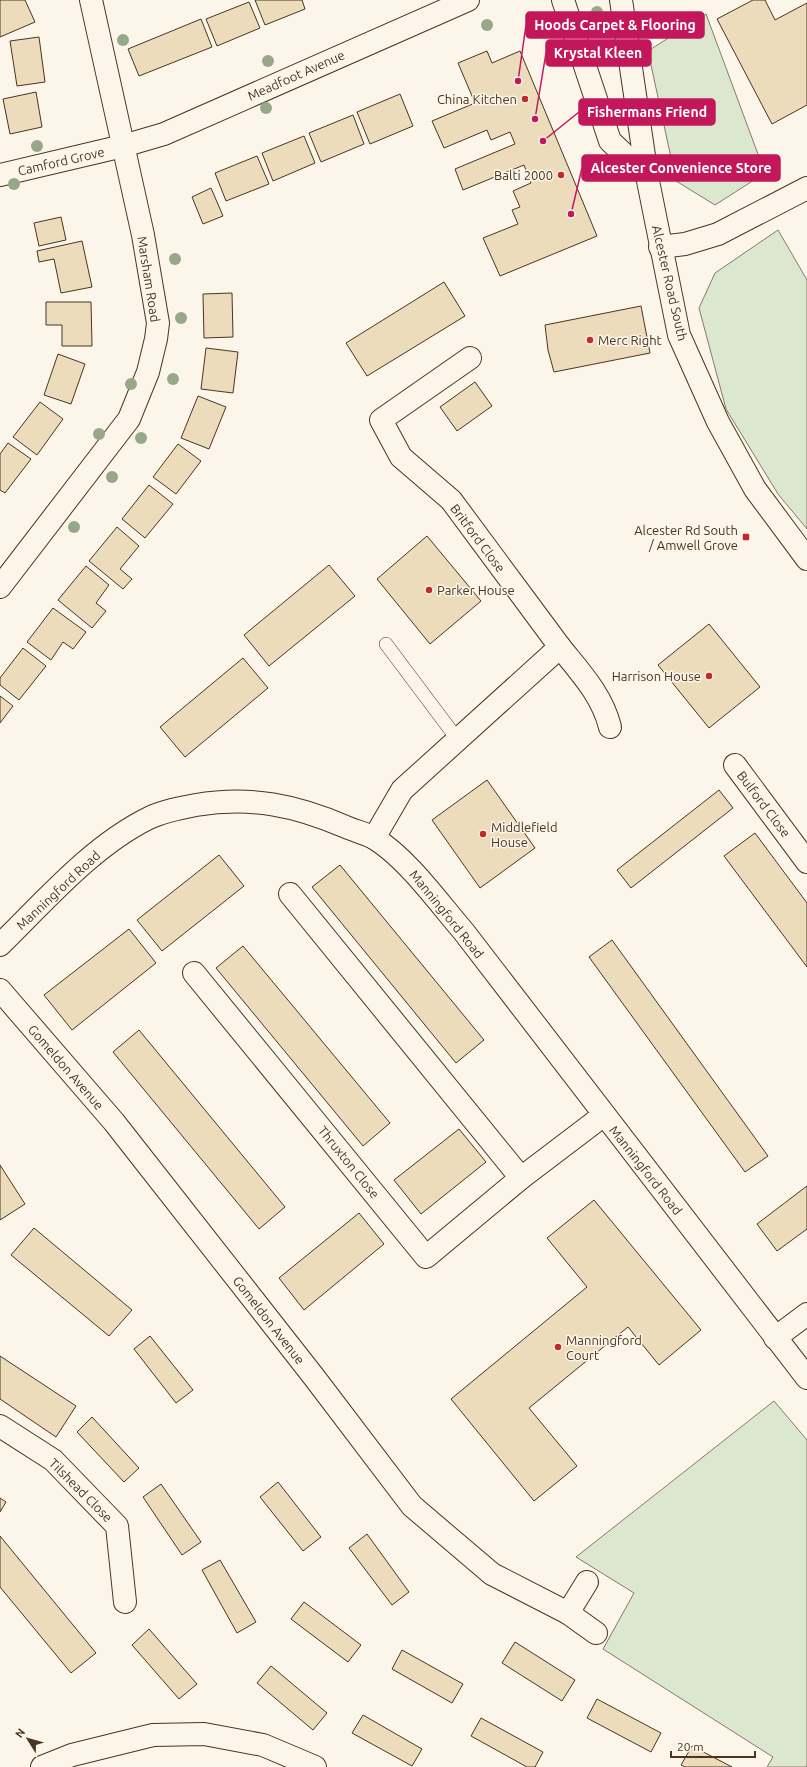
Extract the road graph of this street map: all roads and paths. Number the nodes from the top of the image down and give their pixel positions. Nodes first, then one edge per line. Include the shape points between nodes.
1 (91, 0) edge
2 (468, 0) edge
3 (563, 0) edge
4 (621, 0) edge
5 (123, 146) junction
6 (0, 175) edge
7 (646, 176) junction
8 (807, 188) edge
9 (660, 247) junction
10 (470, 358) dead end
11 (807, 559) edge
12 (0, 587) edge
13 (386, 644) dead end
14 (560, 647) junction
15 (610, 727) dead end
16 (458, 740) junction
17 (735, 765) dead end
18 (374, 838) junction
19 (807, 862) edge
20 (290, 894) dead end
21 (0, 945) edge
22 (194, 972) dead end
23 (0, 990) edge
24 (604, 1115) junction
25 (521, 1178) junction
26 (807, 1314) edge
27 (775, 1338) junction
28 (807, 1378) edge
29 (0, 1426) edge
30 (587, 1582) dead end
31 (126, 1602) dead end
32 (568, 1613) junction
33 (596, 1633) dead end
34 (42, 1767) edge
35 (315, 1767) edge

1 - 5 main road, Marsham Road
2 - 5 main road, Meadfoot Avenue via 164,134
3 - 7 main road via 610,141
4 - 7 main road, Alcester Road South
5 - 6 main road, Camford Grove
5 - 12 main road, Marsham Road via 143,235 158,323 148,372 129,419
7 - 9 main road, Alcester Road South
8 - 9 main road via 718,234 685,244
9 - 11 main road, Alcester Road South via 679,335 718,422 755,489
10 - 14 main road, Britford Close via 381,420 401,457 450,500
13 - 16 lane
14 - 15 main road via 592,687 606,710
14 - 16 main road
16 - 18 main road via 402,790
17 - 19 main road, Bulford Close
18 - 21 main road, Manningford Road via 317,814 260,802 217,802 172,809 149,818 80,866
18 - 24 main road, Manningford Road via 408,865 464,932
20 - 25 main road
22 - 25 main road, Thruxton Close via 426,1257
23 - 32 main road, Gomeldon Avenue via 114,1122 412,1506 492,1574
24 - 25 main road, Thruxton Close
24 - 27 main road, Manningford Road
26 - 27 main road
27 - 28 main road, Manningford Road
29 - 31 main road, Tilshead Close via 53,1460 117,1526
30 - 32 main road
32 - 33 main road, Gomeldon Avenue
34 - 35 main road via 72,1755 153,1735 204,1734 263,1745

